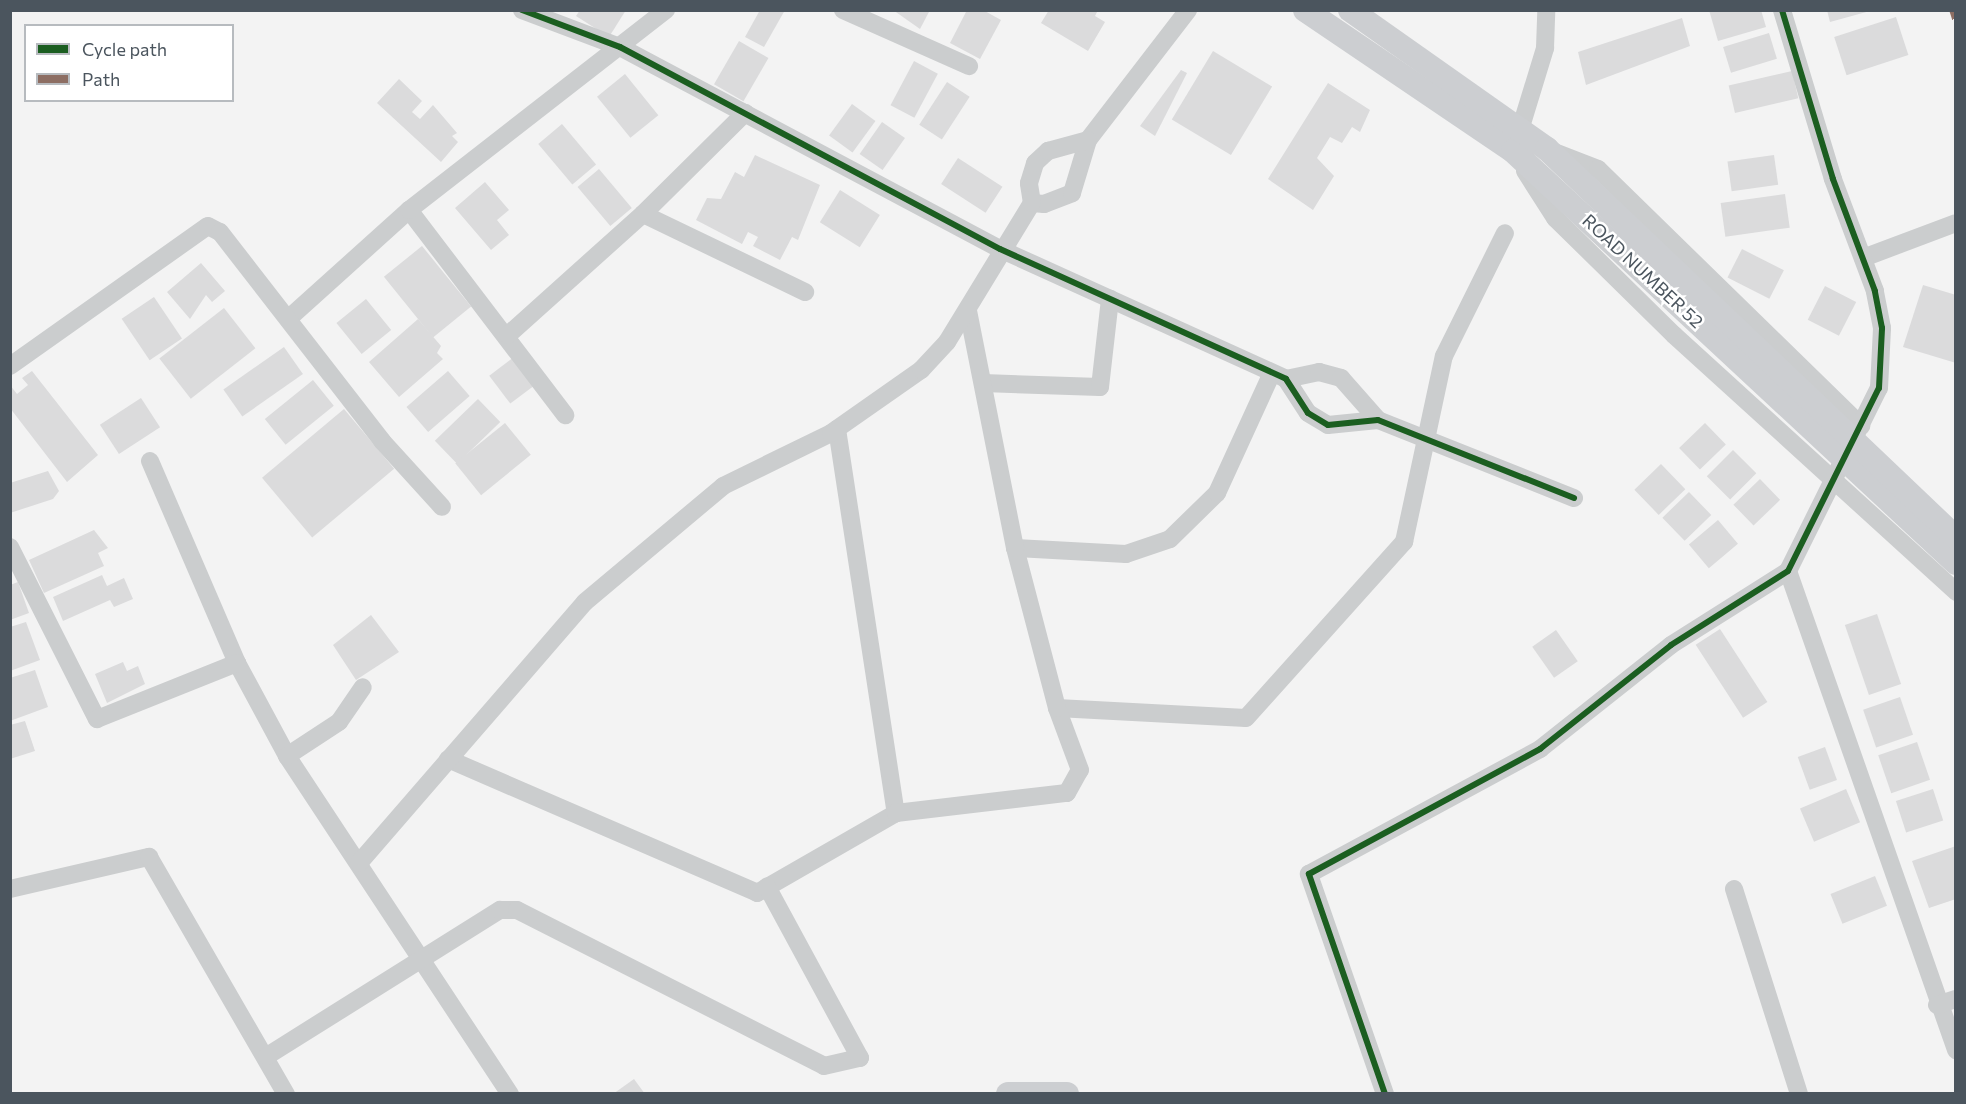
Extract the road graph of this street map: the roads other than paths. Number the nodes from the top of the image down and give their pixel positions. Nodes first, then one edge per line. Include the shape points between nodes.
1 (522, 10) edge
2 (666, 10) edge
3 (843, 10) edge
4 (1188, 10) edge
5 (1305, 10) edge
6 (1350, 10) edge
7 (1546, 10) edge
8 (1782, 10) edge
9 (620, 47) junction
10 (969, 66) dead end
11 (745, 113) junction
12 (1088, 140) junction
13 (1516, 141) junction
14 (1547, 149) junction
15 (1573, 190) junction
16 (1032, 203) junction
17 (409, 210) junction
18 (643, 214) junction
19 (1956, 223) edge
20 (1505, 233) dead end
21 (1000, 249) junction
22 (1863, 258) junction
23 (805, 292) dead end
24 (1110, 299) junction
25 (968, 310) junction
26 (288, 319) junction
27 (508, 335) junction
28 (10, 366) edge
29 (1279, 376) junction
30 (983, 383) junction
31 (565, 415) dead end
32 (1378, 420) junction
33 (1861, 426) junction
34 (837, 429) junction
35 (1426, 438) junction
36 (150, 461) dead end
37 (1835, 479) junction
38 (1574, 498) dead end
39 (442, 507) dead end
40 (1956, 538) edge
41 (10, 547) edge
42 (1015, 548) junction
43 (1956, 563) edge
44 (1788, 571) junction
45 (1956, 592) edge
46 (237, 663) junction
47 (363, 687) dead end
48 (1057, 708) junction
49 (287, 756) junction
50 (448, 759) junction
51 (896, 813) junction
52 (358, 863) junction
53 (767, 887) junction
54 (10, 889) edge
55 (1734, 889) dead end
56 (421, 963) junction
57 (1956, 999) edge
58 (1936, 1005) junction
59 (1956, 1050) edge
60 (267, 1056) junction
61 (286, 1094) edge
62 (510, 1094) edge
63 (1008, 1094) edge
64 (1067, 1094) edge
65 (1385, 1094) edge
66 (1799, 1094) edge

1 - 9 street
2 - 9 street
3 - 10 street
4 - 12 street
5 - 13 main road, ROAD NUMBER 52
6 - 13 main road, ROAD NUMBER 52
7 - 13 street via 1545,48
8 - 22 street
9 - 11 street
9 - 17 street
11 - 18 street
11 - 21 street
12 - 16 street via 1072,193 1044,204
12 - 16 street via 1048,151 1035,163 1029,183
13 - 14 main road, ROAD NUMBER 52
13 - 15 main road, ROAD NUMBER 52
13 - 37 street via 1555,218 1674,335
14 - 15 main road, ROAD NUMBER 52
14 - 33 street via 1598,169
15 - 40 main road, ROAD NUMBER 52
15 - 43 main road, ROAD NUMBER 52
16 - 21 street
17 - 26 street
17 - 27 street
18 - 23 street
18 - 27 street
19 - 22 street
20 - 35 street via 1444,356
21 - 24 street
21 - 25 street
22 - 33 street via 1875,291 1883,359 1879,388
24 - 29 street
24 - 30 street via 1100,387
25 - 30 street
25 - 34 street via 921,370
26 - 28 street via 220,232 208,226
26 - 39 street via 382,441
27 - 31 street
29 - 32 street via 1319,372 1341,378
29 - 32 street via 1301,406 1328,425
29 - 42 street via 1217,493 1170,539 1126,554
30 - 42 street
32 - 35 street
33 - 37 street
34 - 50 street via 723,486 585,602
34 - 51 street
35 - 38 street
35 - 48 street via 1404,542 1246,718
36 - 46 street
37 - 44 street
37 - 45 street
41 - 46 street via 97,719
42 - 48 street
44 - 58 street
44 - 65 street via 1671,645 1540,749 1309,874
46 - 49 street
47 - 49 street via 339,722
48 - 51 street via 1080,770 1067,793
49 - 52 street
50 - 52 street
50 - 53 street via 757,893
51 - 53 street
52 - 56 street
53 - 56 street via 860,1058 824,1066 517,910 500,910
54 - 60 street via 149,857
55 - 66 street
56 - 60 street
56 - 62 street
57 - 58 street
58 - 59 street
60 - 61 street
63 - 64 main road

